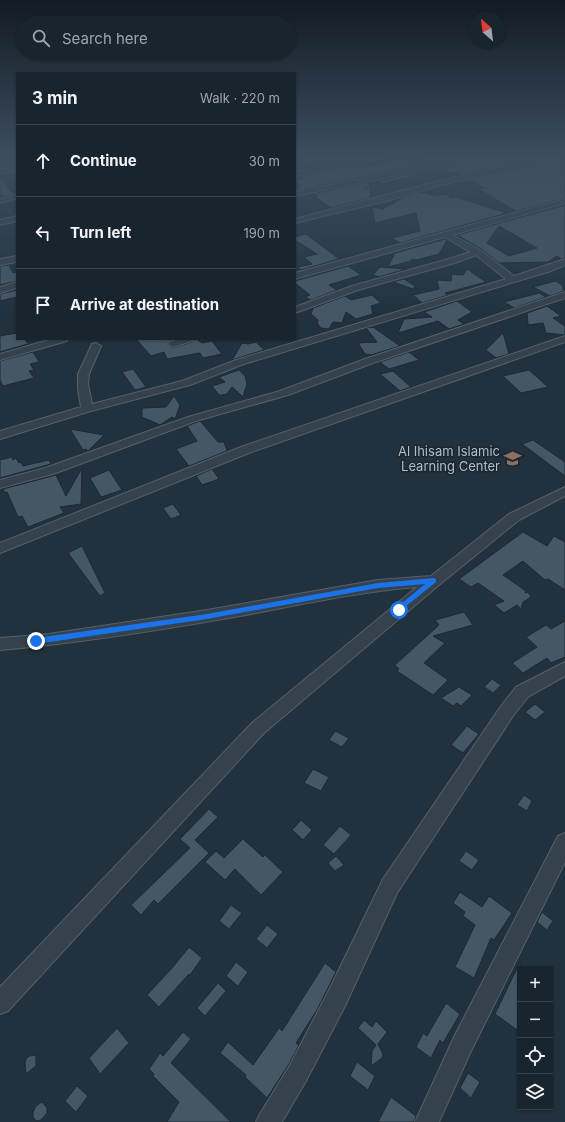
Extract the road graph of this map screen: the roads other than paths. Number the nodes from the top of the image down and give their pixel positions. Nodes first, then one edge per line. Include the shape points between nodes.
1 (338, 210) edge
2 (531, 210) edge
3 (16, 218) edge
4 (296, 221) edge
5 (0, 223) edge
6 (446, 234) junction
7 (477, 252) junction
8 (16, 259) edge
9 (0, 262) edge
10 (565, 262) edge
11 (297, 273) edge
12 (512, 279) junction
13 (16, 285) edge
14 (0, 290) edge
15 (565, 295) edge
16 (296, 310) edge
17 (296, 334) edge
18 (565, 339) edge
19 (60, 340) edge
20 (185, 340) edge
21 (305, 343) junction
22 (173, 344) dead end
23 (96, 346) dead end
24 (0, 357) edge
25 (87, 409) junction
26 (0, 436) edge
27 (0, 484) edge
28 (565, 491) edge
29 (0, 548) edge
30 (434, 580) junction
31 (0, 644) edge
32 (565, 668) edge
33 (565, 842) edge
34 (0, 1003) edge
35 (268, 1122) edge
36 (427, 1122) edge

1 - 4 street
2 - 6 street
3 - 5 street
6 - 7 street
6 - 11 street
7 - 12 street
7 - 16 street via 355,288
8 - 9 street
10 - 12 street
12 - 21 street
13 - 14 street
15 - 27 street via 376,358 284,393 192,419 49,471
17 - 21 street
18 - 29 street via 245,450
19 - 24 street
20 - 22 street
21 - 25 street via 240,362 186,382
23 - 25 street via 82,380
25 - 26 street
28 - 30 street via 514,517
30 - 31 street via 378,585 207,616 49,640
30 - 34 street via 258,728
32 - 35 street via 522,692 507,710 390,886 337,998 298,1073
33 - 36 street via 463,1043

